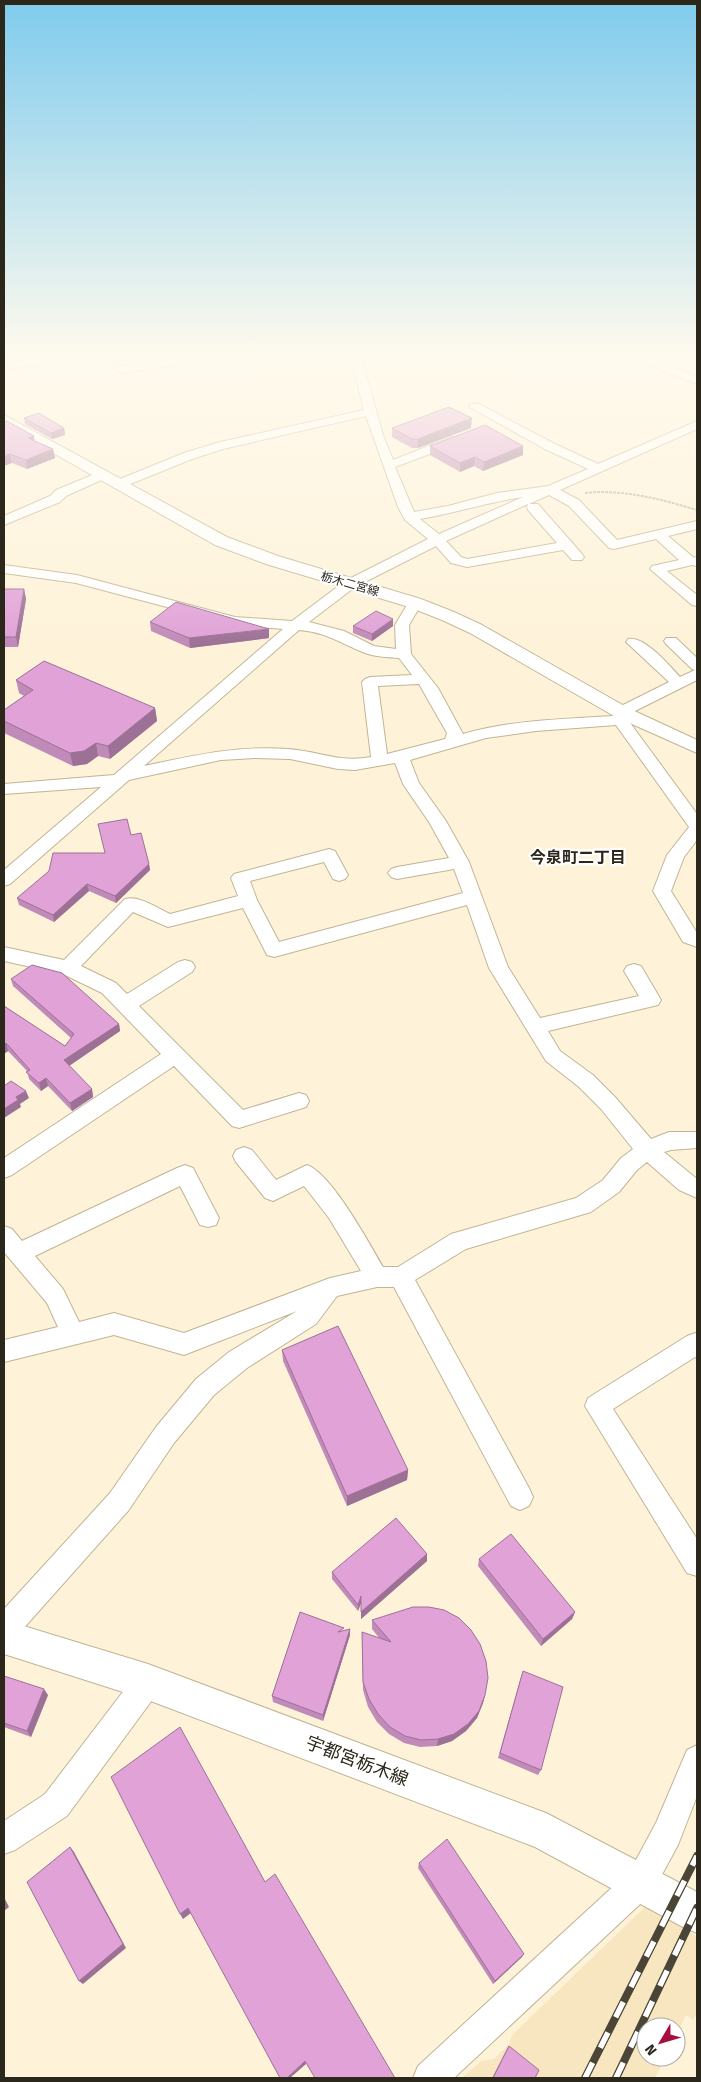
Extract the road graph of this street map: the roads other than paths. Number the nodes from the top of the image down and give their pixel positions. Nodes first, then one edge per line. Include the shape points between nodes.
1 (61, 451) edge
2 (203, 451) edge
3 (383, 451) edge
4 (426, 451) edge
5 (560, 451) edge
6 (638, 451) edge
7 (388, 466) junction
8 (598, 469) junction
9 (102, 475) junction
10 (119, 484) junction
11 (555, 493) junction
12 (533, 507) dead end
13 (410, 517) junction
14 (4, 521) edge
15 (697, 524) edge
16 (658, 534) junction
17 (437, 540) junction
18 (566, 545) junction
19 (577, 557) dead end
20 (694, 561) edge
21 (4, 568) edge
22 (350, 584) junction
23 (697, 602) edge
24 (415, 603) junction
25 (296, 625) junction
26 (671, 641) dead end
27 (633, 642) dead end
28 (404, 654) junction
29 (697, 666) edge
30 (424, 679) junction
31 (690, 681) edge
32 (621, 716) junction
33 (454, 741) junction
34 (697, 747) edge
35 (401, 757) junction
36 (380, 761) junction
37 (122, 778) junction
38 (4, 790) edge
39 (697, 827) edge
40 (460, 862) junction
41 (397, 873) dead end
42 (339, 875) dead end
43 (4, 880) edge
44 (472, 897) junction
45 (248, 900) junction
46 (697, 940) edge
47 (4, 954) edge
48 (185, 967) dead end
49 (68, 968) junction
50 (634, 971) dead end
51 (125, 1005) junction
52 (535, 1026) junction
53 (175, 1054) junction
54 (299, 1101) dead end
55 (697, 1140) edge
56 (647, 1150) junction
57 (244, 1156) dead end
58 (4, 1169) edge
59 (697, 1190) edge
60 (208, 1218) dead end
61 (11, 1245) edge
62 (389, 1277) junction
63 (330, 1288) junction
64 (73, 1334) junction
65 (697, 1347) edge
66 (4, 1351) edge
67 (520, 1497) dead end
68 (697, 1563) edge
69 (4, 1629) edge
70 (4, 1637) edge
71 (148, 1682) junction
72 (697, 1760) edge
73 (4, 1839) edge
74 (641, 1882) junction
75 (697, 1913) edge
76 (430, 2078) edge

1 - 9 main road, 栃木二宮線
2 - 10 street
3 - 7 street
4 - 7 street
5 - 8 street
6 - 8 street
7 - 13 street
8 - 11 street
9 - 10 main road, 栃木二宮線
9 - 14 street
10 - 22 main road, 栃木二宮線 via 241,550
11 - 13 street via 497,497
11 - 16 street via 574,503 614,545
11 - 17 street
12 - 18 street
13 - 17 street
15 - 16 street
16 - 20 street
17 - 18 street via 456,560 467,563
17 - 22 street
18 - 19 street
20 - 23 street via 657,569
21 - 25 street via 78,578 235,621
22 - 24 main road, 栃木二宮線
22 - 25 street
24 - 28 street via 402,625
24 - 32 main road, 栃木二宮線 via 476,629
25 - 28 street via 331,631 371,650
25 - 37 street
26 - 29 street
27 - 31 street
28 - 30 street
30 - 33 street via 455,733
30 - 36 street via 370,682
31 - 32 street
32 - 33 street via 484,733
32 - 34 main road, 栃木二宮線
32 - 39 street
33 - 35 street
35 - 36 street
35 - 40 street via 411,784
36 - 37 street via 355,765 290,754 221,755
37 - 38 street
37 - 43 street
39 - 46 street via 676,855 662,892 690,937
40 - 41 street
40 - 44 street
42 - 45 street via 329,855 240,878
44 - 45 street via 274,950
44 - 52 street via 499,968
45 - 49 street via 168,921 131,903
47 - 49 street
48 - 51 street
49 - 51 street via 108,988
50 - 52 street via 651,1000
51 - 53 street
52 - 56 street via 553,1056 586,1081
53 - 54 street via 239,1120
53 - 58 street
55 - 56 street via 669,1141
56 - 59 street
56 - 62 street via 629,1164 611,1186 583,1205 460,1241
57 - 62 street via 273,1192 307,1174
60 - 61 street via 185,1174
61 - 64 street via 55,1296
62 - 63 street
62 - 67 street
63 - 64 street via 184,1344 114,1324
63 - 69 street via 308,1317 238,1360 205,1388 166,1435 119,1502
64 - 66 street
65 - 68 street via 695,1344 597,1406
70 - 71 main road, 宇都宮栃木線
71 - 73 street via 56,1805
71 - 74 main road, 宇都宮栃木線 via 546,1832
72 - 74 street via 666,1834
74 - 75 main road, 宇都宮栃木線
74 - 76 street

